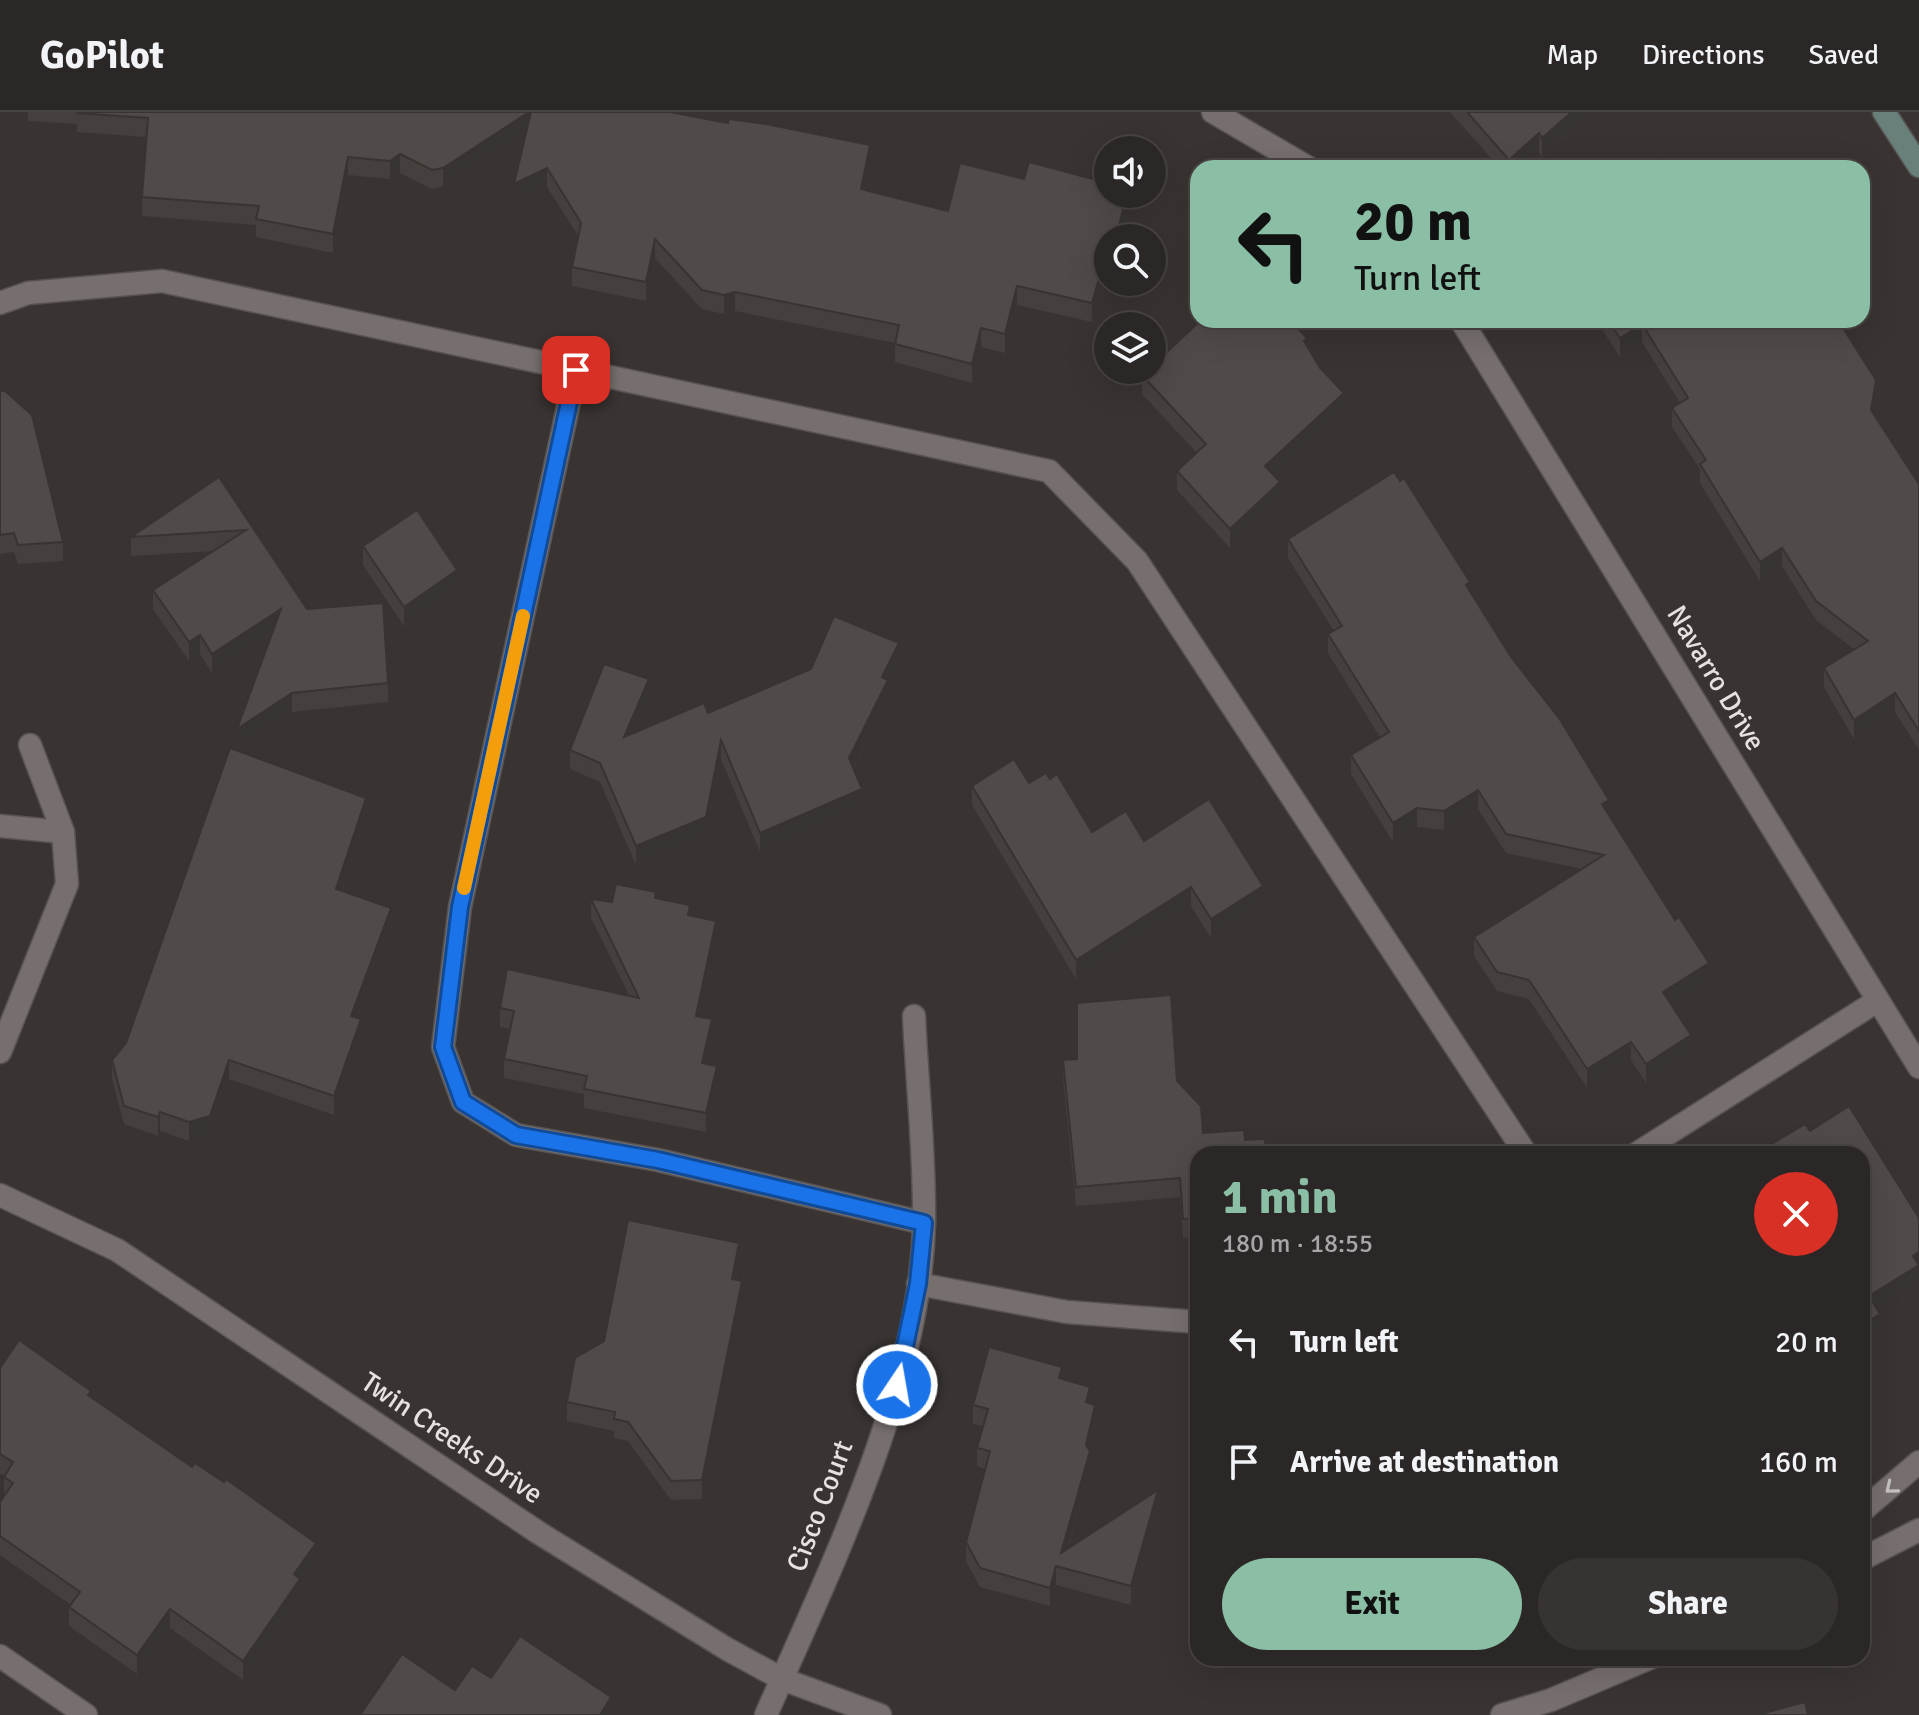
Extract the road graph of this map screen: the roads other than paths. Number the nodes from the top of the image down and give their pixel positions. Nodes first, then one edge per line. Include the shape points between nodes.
1 (1213, 112) edge
2 (1884, 112) edge
3 (1295, 160) edge
4 (1919, 166) edge
5 (0, 303) edge
6 (1466, 328) edge
7 (576, 370) junction
8 (30, 745) dead end
9 (0, 826) edge
10 (63, 832) junction
11 (1877, 1001) junction
12 (914, 1016) dead end
13 (0, 1052) edge
14 (1919, 1067) edge
15 (1521, 1146) edge
16 (1649, 1146) edge
17 (0, 1195) edge
18 (924, 1223) junction
19 (918, 1284) junction
20 (1190, 1321) edge
21 (1919, 1462) edge
22 (1870, 1504) edge
23 (1919, 1530) edge
24 (1870, 1555) edge
25 (0, 1656) edge
26 (1631, 1666) edge
27 (782, 1679) junction
28 (86, 1715) edge
29 (766, 1715) edge
30 (880, 1715) edge
31 (1502, 1715) edge

1 - 3 street
2 - 4 main road
5 - 7 street via 28,293 162,281
6 - 11 street, Navarro Drive
7 - 15 street via 1049,471 1137,561
7 - 18 street via 460,907 443,1047 463,1102 516,1135 658,1160
8 - 10 street
9 - 10 street
10 - 13 street via 67,884
11 - 14 street, Navarro Drive
11 - 16 street
12 - 18 street, Cisco Court
17 - 27 street, Twin Creeks Drive via 117,1250 539,1533
18 - 19 street, Cisco Court
19 - 20 street via 1067,1312
19 - 27 street, Cisco Court via 892,1399 858,1498
21 -> 22 street
23 - 24 street
25 - 28 street
26 - 31 street
27 - 29 street, Cisco Court
27 - 30 street, Twin Creeks Drive

